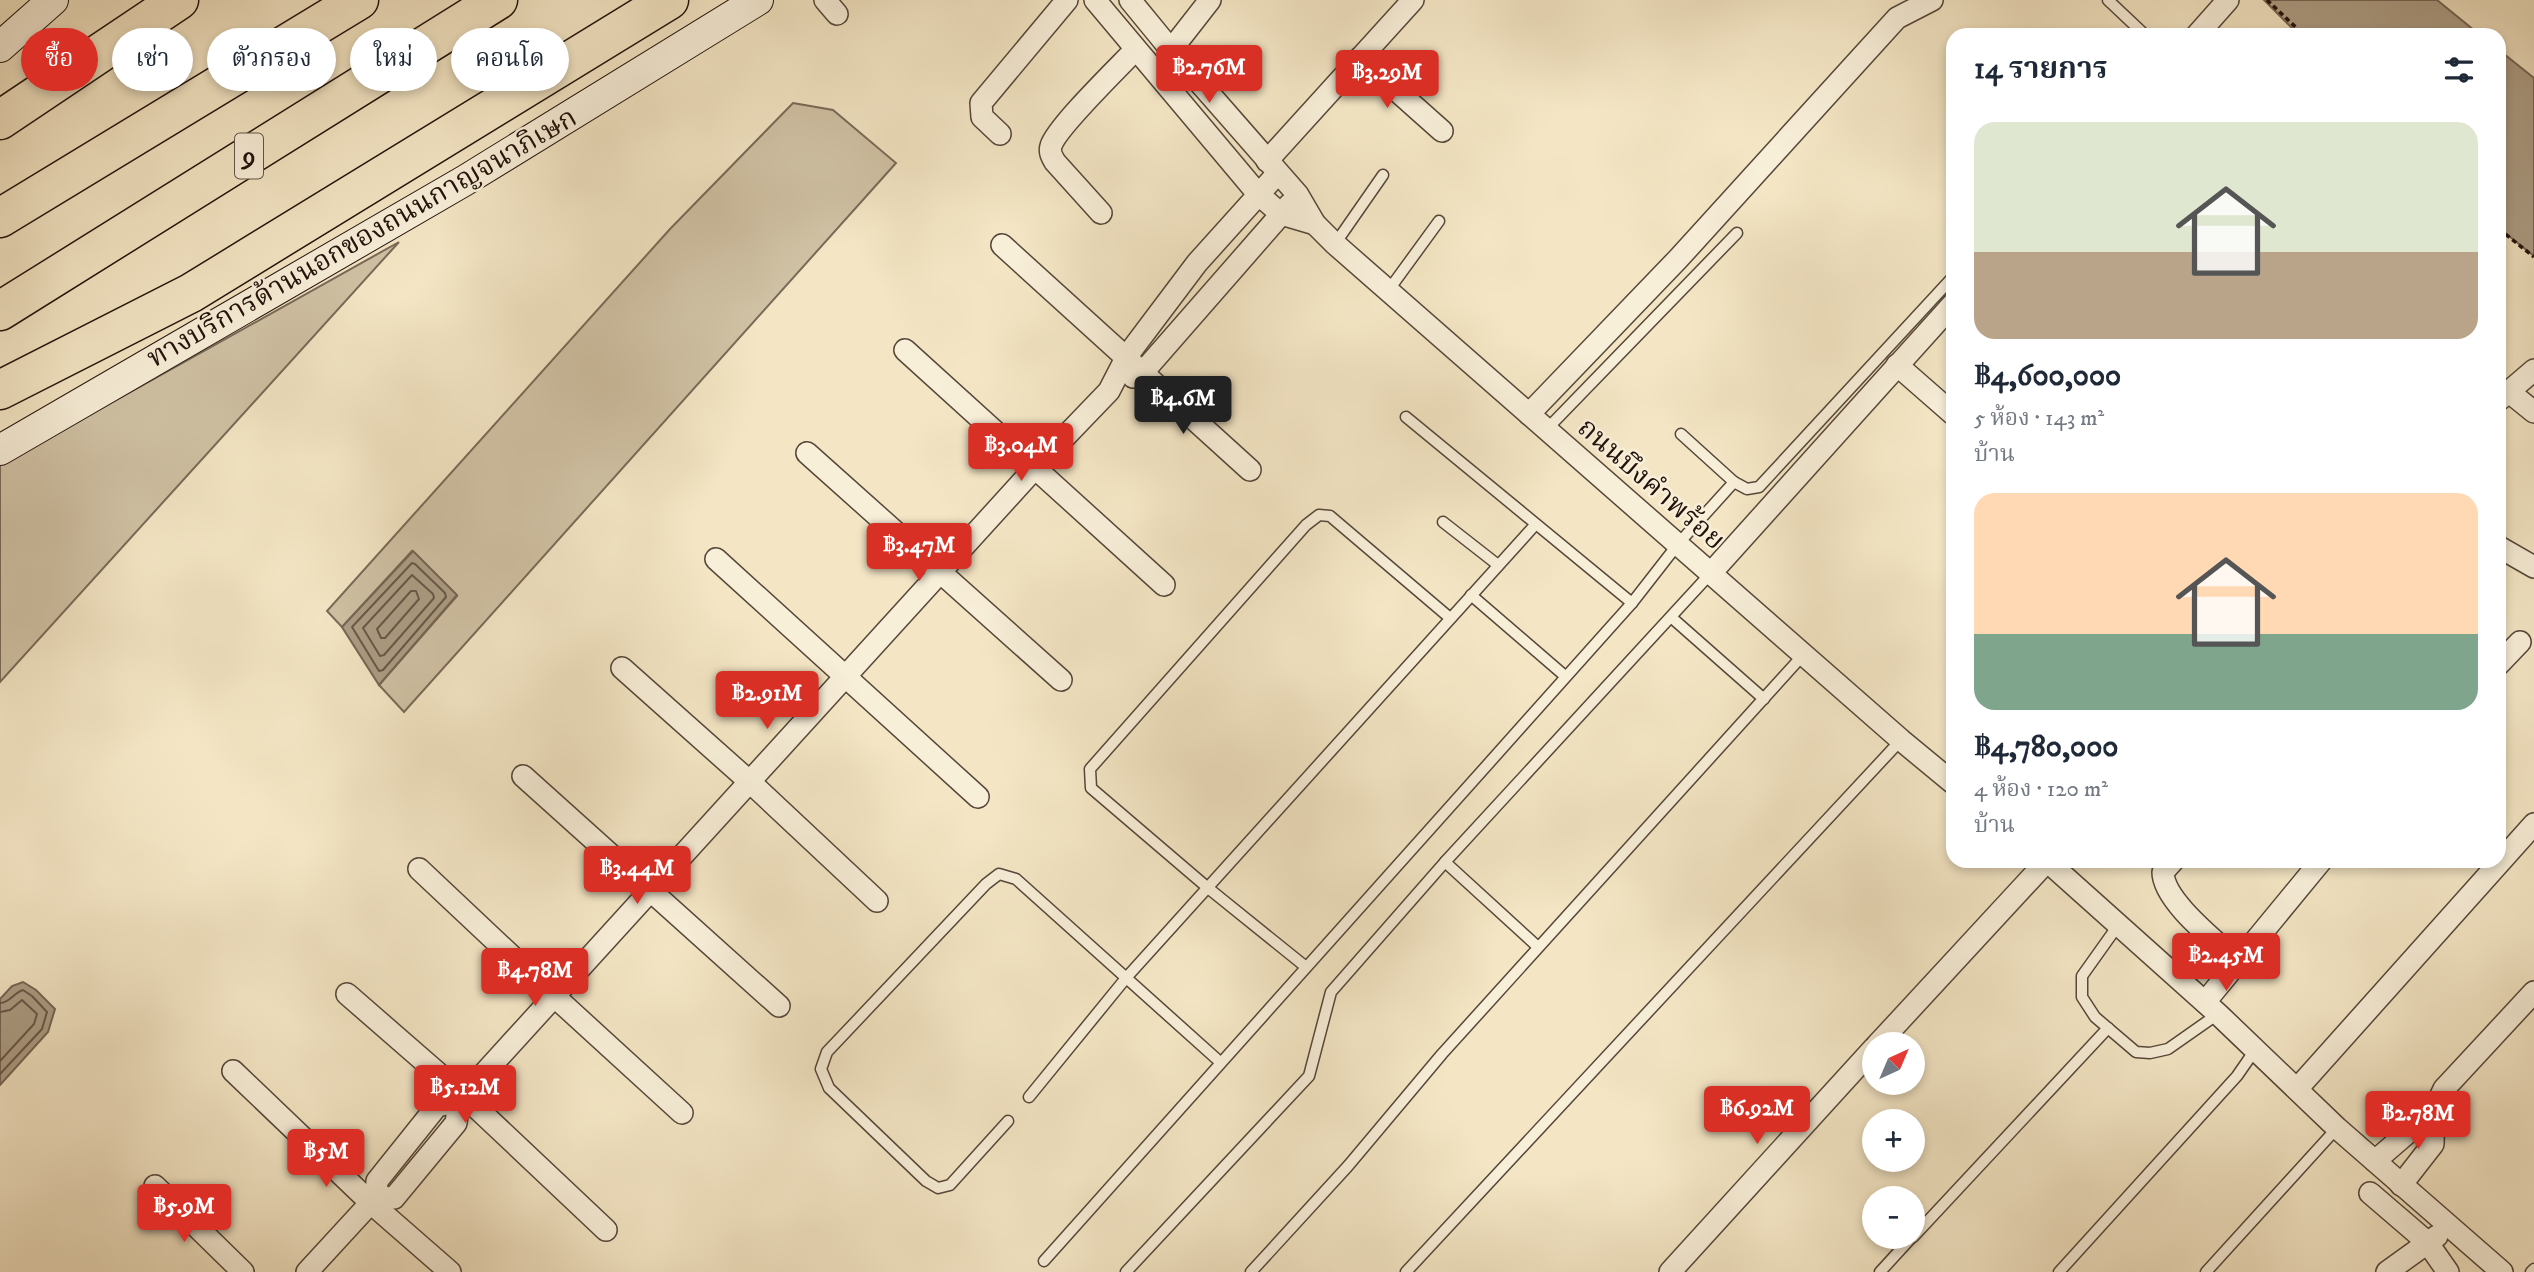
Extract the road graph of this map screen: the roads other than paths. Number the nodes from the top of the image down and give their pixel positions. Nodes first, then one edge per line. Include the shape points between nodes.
1 (53, 0) edge
2 (179, 0) edge
3 (359, 0) edge
4 (498, 0) edge
5 (669, 0) edge
6 (758, 0) edge
7 (1067, 0) edge
8 (1095, 0) edge
9 (1130, 0) edge
10 (1210, 0) edge
11 (1413, 0) edge
12 (1932, 0) edge
13 (2108, 0) edge
14 (2228, 0) edge
15 (2138, 28) edge
16 (2203, 28) edge
17 (0, 47) edge
18 (1135, 50) junction
19 (1171, 50) junction
20 (1360, 58) junction
21 (0, 120) edge
22 (1442, 131) dead end
23 (1000, 134) dead end
24 (1272, 167) junction
25 (1383, 175) dead end
26 (1258, 194) junction
27 (1298, 195) junction
28 (1101, 213) dead end
29 (1281, 214) junction
30 (0, 218) edge
31 (1439, 221) dead end
32 (1315, 224) junction
33 (1737, 233) dead end
34 (1002, 244) dead end
35 (1335, 244) junction
36 (1197, 263) junction
37 (1220, 282) junction
38 (1946, 285) edge
39 (1388, 291) junction
40 (0, 311) edge
41 (1946, 312) edge
42 (905, 350) dead end
43 (1127, 356) junction
44 (1897, 365) junction
45 (2534, 370) edge
46 (1144, 371) junction
47 (0, 390) edge
48 (1109, 391) junction
49 (2506, 394) edge
50 (2506, 397) edge
51 (1946, 408) edge
52 (2534, 412) edge
53 (1529, 414) junction
54 (1406, 417) dead end
55 (1546, 429) junction
56 (1681, 434) dead end
57 (0, 450) edge
58 (807, 453) dead end
59 (1035, 468) junction
60 (1250, 470) dead end
61 (1734, 482) junction
62 (1443, 522) dead end
63 (1535, 525) junction
64 (1678, 544) junction
65 (2506, 551) edge
66 (716, 559) dead end
67 (1498, 565) junction
68 (2534, 567) edge
69 (939, 573) junction
70 (1711, 573) junction
71 (1164, 585) dead end
72 (1471, 595) junction
73 (1632, 603) junction
74 (1671, 617) junction
75 (1450, 618) junction
76 (2520, 642) dead end
77 (1804, 654) junction
78 (2506, 657) edge
79 (622, 668) dead end
80 (1565, 676) junction
81 (844, 677) junction
82 (1060, 680) dead end
83 (1764, 699) junction
84 (1901, 740) junction
85 (523, 776) dead end
86 (1946, 777) edge
87 (750, 782) junction
88 (978, 797) dead end
89 (2534, 824) edge
90 (2506, 855) edge
91 (1445, 862) junction
92 (2041, 868) edge
93 (2167, 868) edge
94 (2315, 868) edge
95 (2495, 868) edge
96 (419, 869) dead end
97 (2072, 869) edge
98 (1208, 888) junction
99 (651, 890) junction
100 (877, 901) dead end
101 (2119, 924) junction
102 (1538, 947) junction
103 (2238, 962) junction
104 (1306, 967) junction
105 (1126, 978) junction
106 (2534, 992) edge
107 (347, 994) dead end
108 (554, 996) junction
109 (779, 1006) dead end
110 (2212, 1008) junction
111 (2108, 1028) junction
112 (1889, 1032) edge
113 (2255, 1050) junction
114 (1862, 1061) edge
115 (1220, 1062) junction
116 (233, 1070) dead end
117 (2297, 1089) junction
118 (1029, 1097) dead end
119 (461, 1098) junction
120 (2434, 1110) junction
121 (682, 1113) dead end
122 (1008, 1121) dead end
123 (2337, 1128) junction
124 (2375, 1161) junction
125 (2401, 1185) junction
126 (155, 1186) dead end
127 (2370, 1193) dead end
128 (373, 1200) junction
129 (1925, 1224) edge
130 (2452, 1228) junction
131 (606, 1230) dead end
132 (2427, 1242) junction
133 (1902, 1249) edge
134 (2480, 1254) junction
135 (1044, 1261) dead end
136 (2445, 1271) edge
137 (243, 1272) edge
138 (307, 1272) edge
139 (450, 1272) edge
140 (1126, 1272) edge
141 (1251, 1272) edge
142 (1406, 1272) edge
143 (1670, 1272) edge
144 (1880, 1272) edge
145 (2059, 1272) edge
146 (2206, 1272) edge
147 (2387, 1272) edge
148 (2502, 1272) edge

1 - 17 main road
2 - 21 highway
3 - 30 highway
4 - 40 highway, 9
5 - 47 highway via 191,293
6 - 57 main road, ทางบริการด้านนอกของถนนกาญจนาภิเษก via 464,181
7 - 23 street via 981,103 982,117
8 - 18 street, ถนนบึงคำพร้อย
9 - 19 street, ถนนบึงคำพร้อย
10 - 19 street
11 - 20 street
12 - 53 street via 1897,18 1678,259
13 - 15 lane
14 - 16 street
18 - 26 street, ถนนบึงคำพร้อย
18 - 28 street via 1051,145 1055,162
19 - 24 street, ถนนบึงคำพร้อย
20 - 22 street
20 - 24 street
24 - 26 street
24 - 27 street, ถนนบึงคำพร้อย
25 - 35 lane
26 - 29 street, ถนนบึงคำพร้อย
26 - 36 street
27 - 29 street
27 - 32 street, ถนนบึงคำพร้อย
29 - 32 street, ถนนบึงคำพร้อย
29 - 37 street
31 - 39 lane
32 - 35 street, ถนนบึงคำพร้อย
33 - 55 lane
34 - 43 street
35 - 39 street, ถนนบึงคำพร้อย
36 - 37 street
36 - 43 street
37 - 46 street
38 - 61 lane via 1759,487 1747,489
39 - 53 street, ถนนบึงคำพร้อย
41 - 44 street
42 - 59 street
43 - 46 street
43 - 48 street
44 - 51 street
44 - 70 street
45 - 49 street
46 - 48 street
46 - 60 street
48 - 59 street
50 - 52 street
53 - 55 street, ถนนบึงคำพร้อย
54 - 63 lane
55 - 64 street, ถนนบึงคำพร้อย
56 - 61 lane
58 - 69 street
59 - 69 street
59 - 71 street
61 - 64 lane
62 - 67 lane
63 - 67 lane
63 - 73 lane
64 - 70 street, ถนนบึงคำพร้อย
64 - 73 lane
65 - 68 street
66 - 81 street
67 - 72 lane
69 - 81 street
69 - 82 street
70 - 74 lane
70 - 77 street, ถนนบึงคำพร้อย
72 - 75 lane
72 - 80 lane
73 - 80 lane
74 - 83 lane
74 - 91 lane
75 - 98 lane
75 - 98 lane via 1330,516 1319,515 1306,525 1090,769 1091,788
76 - 78 street
77 - 83 lane
77 - 84 street, ถนนบึงคำพร้อย
79 - 87 street
80 - 104 lane
81 - 87 street
81 - 88 street
83 - 102 lane
84 - 86 street, ถนนบึงคำพร้อย
84 - 142 lane
85 - 99 street
87 - 99 street
87 - 100 street
89 - 90 street
91 - 102 lane
91 - 140 lane via 1331,992 1309,1076
92 - 112 street
93 - 103 street via 2163,872 2166,888
94 - 103 street
95 - 117 street
96 - 108 street
97 - 101 street
98 - 104 lane
98 - 105 lane
99 - 108 street
99 - 109 street
101 - 110 street
101 - 111 lane via 2082,976 2082,997
102 - 141 lane
103 - 110 street
104 - 115 lane
105 - 115 lane
105 - 118 lane
105 - 122 lane via 1016,879 999,874 827,1052 821,1069 829,1088 938,1188 950,1185
106 - 120 street via 2444,1089
107 - 119 street
108 - 119 street
108 - 121 street
110 - 111 lane via 2168,1049 2150,1053 2136,1052
110 - 113 street
111 - 129 lane
113 - 117 street
113 - 145 lane
114 - 143 street
115 - 135 lane
116 - 128 street
117 - 123 street
119 - 128 street via 456,1123 394,1198
119 - 131 street
120 - 124 street
120 - 125 street via 2433,1144
123 - 124 street
123 - 146 lane
124 - 125 street
125 - 130 street
126 - 137 street
127 - 132 street
128 - 138 street
128 - 139 street
130 - 132 street
130 - 134 street
132 - 136 street
132 - 147 street
133 - 144 lane
134 - 136 street
134 - 148 street

